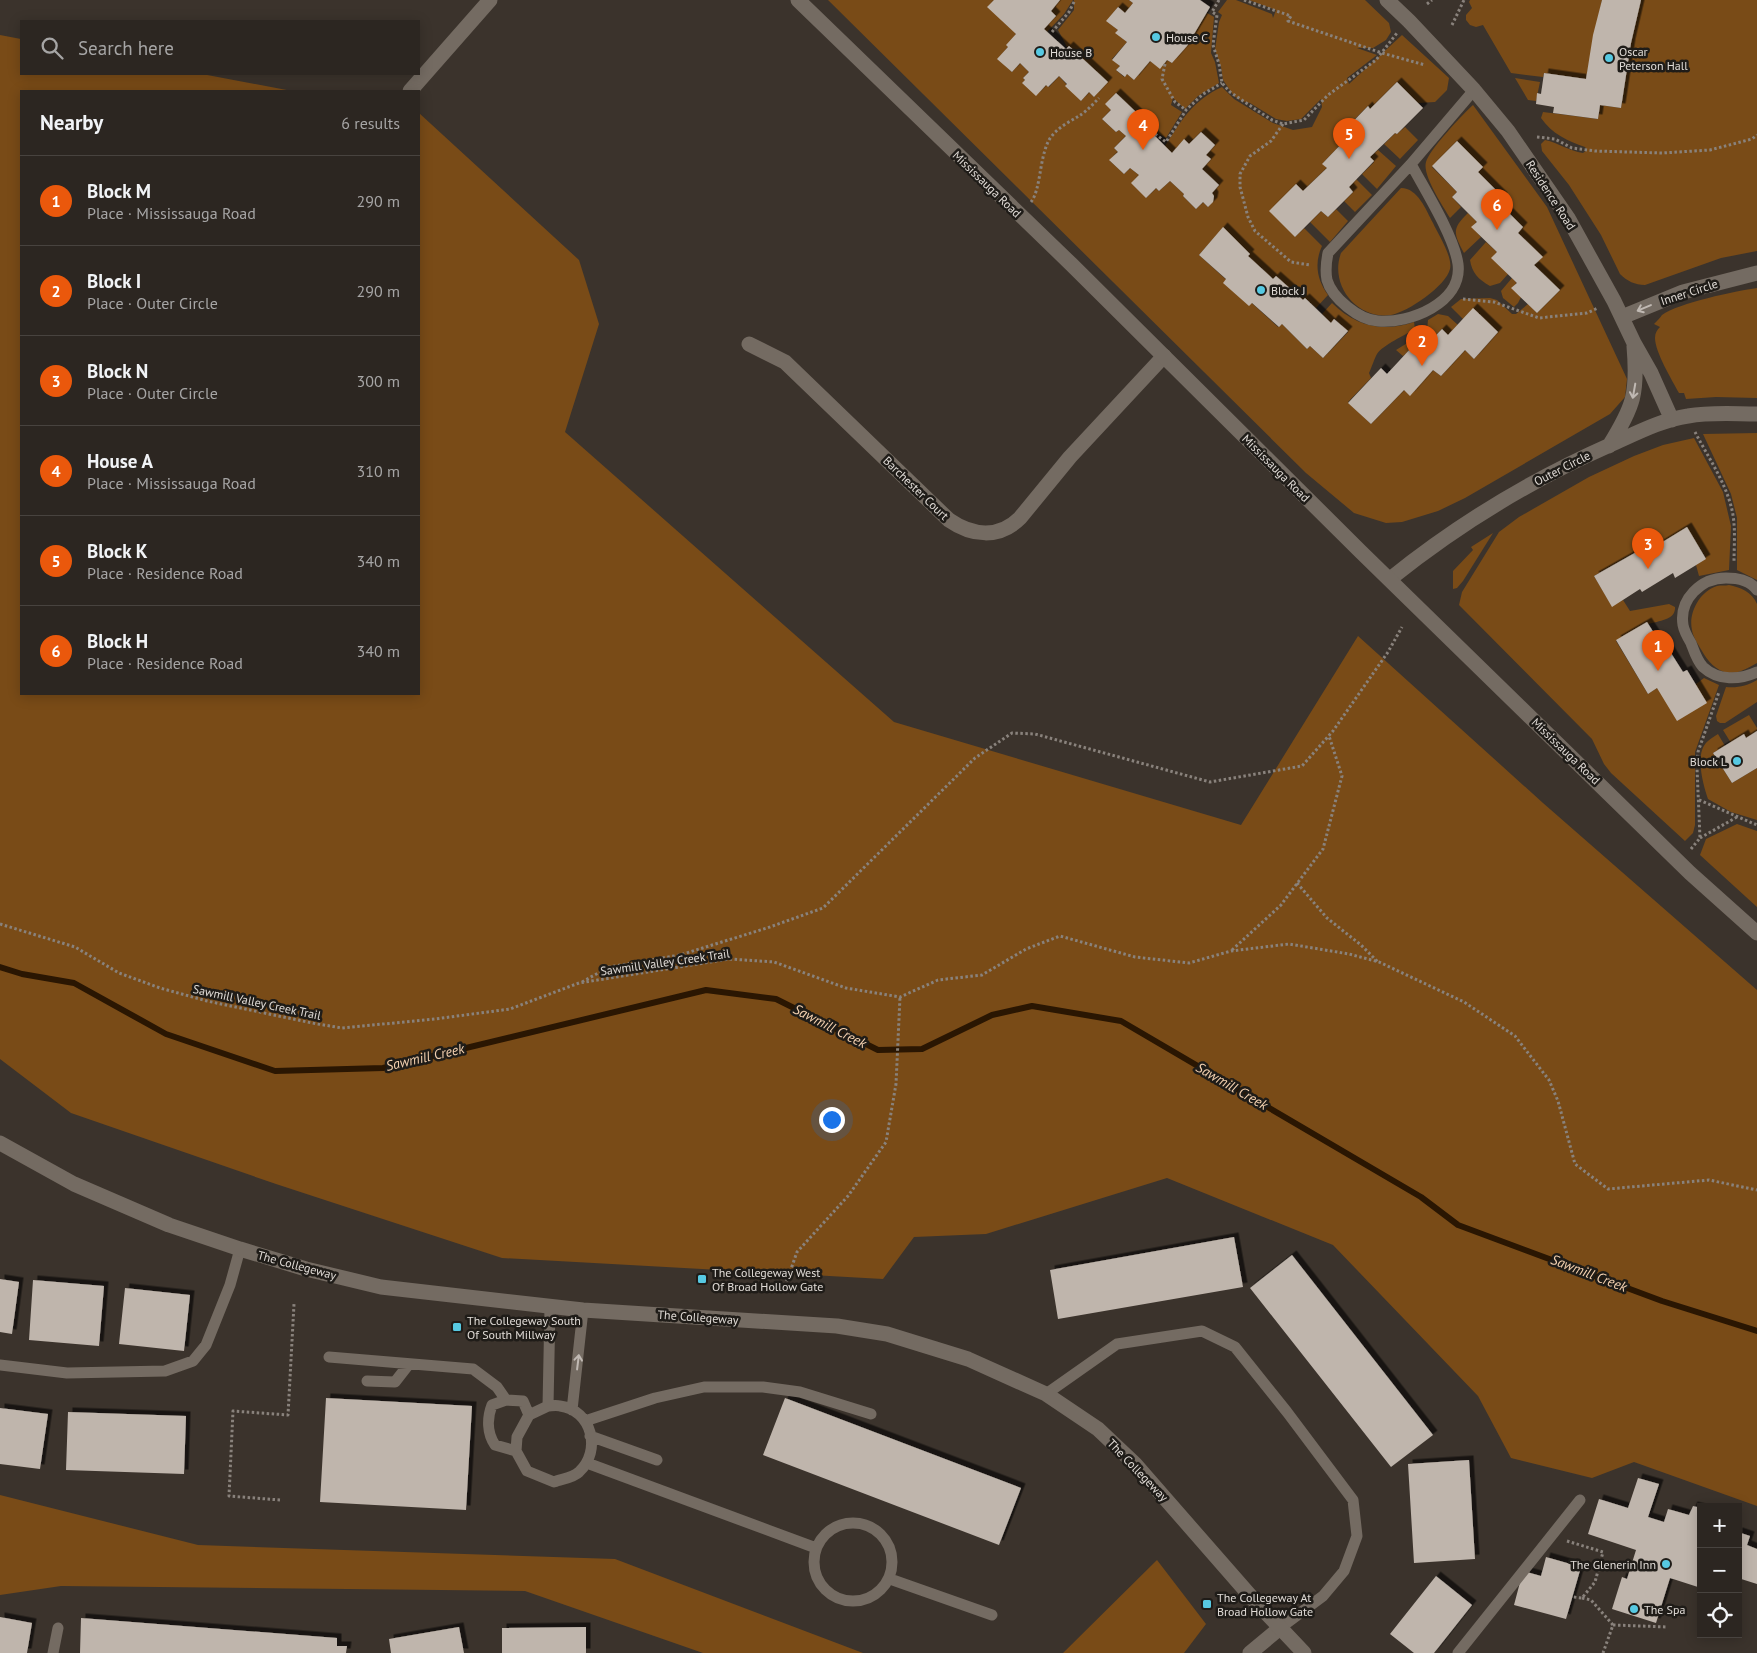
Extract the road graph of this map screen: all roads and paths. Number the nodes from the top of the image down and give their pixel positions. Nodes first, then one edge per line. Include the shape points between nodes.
1 (490, 0) edge
2 (798, 0) edge
3 (1075, 0) edge
4 (1220, 0) edge
5 (1244, 0) edge
6 (1386, 0) edge
7 (1464, 0) edge
8 (1452, 25) dead end
9 (1401, 29) dead end
10 (1052, 32) dead end
11 (1382, 54) junction
12 (1165, 64) dead end
13 (1222, 83) junction
14 (411, 90) edge
15 (1474, 90) junction
16 (1099, 98) dead end
17 (1186, 110) junction
18 (1283, 124) junction
19 (1151, 131) dead end
20 (1757, 135) edge
21 (1537, 137) dead end
22 (1410, 164) junction
23 (1028, 206) dead end
24 (1325, 267) junction
25 (1757, 273) edge
26 (1445, 298) junction
27 (1600, 307) dead end
28 (1622, 317) junction
29 (1634, 343) junction
30 (749, 344) dead end
31 (1164, 356) junction
32 (1757, 414) edge
33 (1672, 420) junction
34 (1694, 432) dead end
35 (1608, 446) junction
36 (1733, 578) junction
37 (1390, 580) junction
38 (1757, 590) edge
39 (1402, 627) dead end
40 (1757, 672) edge
41 (1730, 679) junction
42 (1329, 736) junction
43 (1699, 800) junction
44 (1737, 817) junction
45 (1757, 824) edge
46 (1700, 838) junction
47 (1690, 850) dead end
48 (1297, 883) junction
49 (0, 924) edge
50 (1757, 933) edge
51 (1231, 950) junction
52 (1378, 962) junction
53 (579, 983) junction
54 (900, 997) junction
55 (0, 1143) edge
56 (1757, 1190) edge
57 (240, 1250) junction
58 (785, 1286) dead end
59 (294, 1304) dead end
60 (550, 1307) junction
61 (583, 1310) junction
62 (329, 1357) dead end
63 (408, 1364) junction
64 (0, 1365) edge
65 (367, 1381) dead end
66 (1046, 1394) junction
67 (506, 1400) junction
68 (548, 1406) junction
69 (572, 1410) junction
70 (871, 1414) dead end
71 (529, 1415) junction
72 (585, 1421) junction
73 (590, 1436) junction
74 (516, 1450) junction
75 (657, 1460) dead end
76 (587, 1463) junction
77 (280, 1500) dead end
78 (1580, 1500) dead end
79 (1550, 1536) junction
80 (816, 1548) junction
81 (890, 1579) junction
82 (1573, 1597) dead end
83 (1582, 1598) junction
84 (992, 1615) dead end
85 (1613, 1624) junction
86 (1668, 1627) dead end
87 (58, 1628) dead end
88 (1280, 1628) junction
89 (53, 1653) edge
90 (1250, 1653) edge
91 (1304, 1653) edge
92 (1458, 1653) edge
93 (1603, 1653) edge

1 - 14 street
2 - 31 street, Mississauga Road
3 - 10 path
4 - 13 path via 1212,12 1217,15 1213,45
5 - 11 path via 1290,16 1288,21
6 - 15 street, Residence Road
7 - 8 path
9 - 11 path
11 - 18 path via 1328,95 1304,120
12 - 17 path via 1162,80 1175,102
13 - 17 path via 1203,94
13 - 18 path via 1261,113
15 - 22 lane
15 - 28 street, Residence Road via 1508,131 1568,218
16 - 23 path via 1050,138 1040,166 1035,197
17 - 19 path via 1166,142
18 - 24 path via 1271,141 1250,156 1240,174 1248,217 1255,231 1290,262
20 - 21 path via 1710,150 1662,154 1572,148 1555,139
22 - 24 lane via 1341,238 1328,254
22 - 26 lane via 1456,251 1455,284
24 - 26 lane via 1327,281 1336,296 1355,313 1376,321 1404,320 1427,311
25 -> 28 street, Inner Circle via 1683,292
26 - 27 path via 1494,302 1539,318 1587,313
28 - 29 street, Residence Road
29 - 33 street, Residence Road
29 -> 35 street via 1636,386 1632,403
30 - 31 street, Barchester Court via 785,362 949,520 968,530 988,534 1014,524 1020,518 1070,457
31 - 37 street, Mississauga Road
32 - 33 street, Outer Circle via 1695,415
33 - 35 street, Outer Circle
34 - 36 path via 1725,487 1731,506
35 - 37 street, Outer Circle via 1539,479 1452,534
36 - 38 lane via 1754,585
36 - 41 lane via 1721,578 1698,587 1686,603 1683,626 1704,667
37 - 50 street, Mississauga Road via 1690,873
39 - 42 path
40 - 41 lane
41 - 43 path via 1719,691 1698,752
42 - 48 path via 1342,776 1323,850
42 - 53 path via 1302,766 1210,782 1035,734 1012,733 975,758 823,908 680,955 609,967
43 - 44 path
43 - 46 path
44 - 45 path
44 - 46 path
46 - 47 path
48 - 51 path via 1281,905
48 - 52 path via 1327,918
49 - 53 path, Sawmill Valley Creek Trail via 75,947 119,973 160,988 207,1001 342,1028 510,1009
51 - 52 path via 1289,944
51 - 54 path via 1190,963 1135,957 1060,936 1026,949 982,976 938,980
52 - 56 path via 1464,1002 1515,1036 1550,1080 1575,1164 1608,1189 1709,1180
53 - 54 path, Sawmill Valley Creek Trail via 729,959 774,962 846,988
54 - 58 path via 894,1103 886,1142 848,1196 797,1252
55 - 57 street, The Collegeway via 74,1184
57 - 60 street, The Collegeway via 381,1287
57 - 64 lane via 206,1345 193,1361 165,1372 67,1372
59 - 77 path via 288,1415 233,1411 229,1496
60 - 61 street, The Collegeway
60 - 68 lane
61 - 66 street, The Collegeway via 837,1326 887,1334 968,1359
69 -> 61 lane
62 - 63 lane
63 - 65 lane via 395,1382
63 - 67 lane via 473,1369 496,1387
66 - 88 street, The Collegeway via 1098,1429 1135,1464
66 - 88 lane via 1117,1344 1202,1331 1235,1347 1353,1500 1357,1536 1344,1571 1323,1596
67 - 71 lane via 522,1401
67 - 74 lane via 492,1405 489,1436 495,1445
68 - 69 lane
68 - 71 lane
69 - 72 lane
70 - 72 lane via 800,1392 762,1387 704,1387 655,1398
71 - 74 lane via 517,1437
72 - 73 lane
73 - 75 lane
73 - 76 lane via 592,1449
74 - 76 lane via 527,1471 554,1482 578,1474
76 - 80 lane
78 - 79 lane
79 - 83 path via 1603,1552 1595,1582
79 - 92 lane
80 - 81 lane via 814,1572 825,1591 841,1600 863,1601 880,1592
80 - 81 lane via 829,1531 846,1523 867,1525 885,1537 893,1557
81 - 84 lane
82 - 83 path
83 - 85 path via 1591,1600
85 - 86 path
85 - 93 path
87 - 89 lane
88 - 90 street
88 - 91 street, The Collegeway

